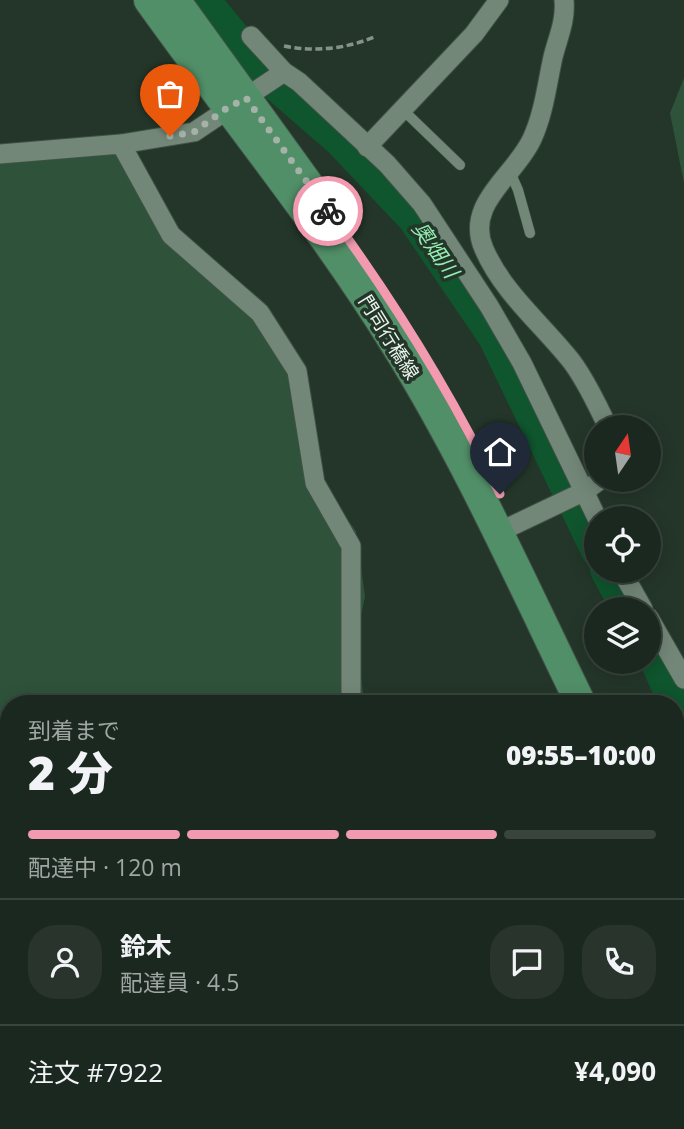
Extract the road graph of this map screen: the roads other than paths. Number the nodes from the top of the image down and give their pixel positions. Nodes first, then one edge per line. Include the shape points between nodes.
1 (499, 0) edge
2 (564, 0) edge
3 (163, 3) edge
4 (251, 36) road end
5 (282, 74) junction
6 (246, 98) junction
7 (403, 110) junction
8 (121, 144) junction
9 (367, 147) junction
10 (0, 154) edge
11 (460, 164) dead end
12 (510, 172) junction
13 (530, 233) dead end
14 (602, 415) edge
15 (584, 480) edge
16 (584, 490) edge
17 (506, 528) junction
18 (661, 639) edge
19 (684, 679) edge
20 (351, 695) edge
21 (577, 695) edge
22 (597, 695) edge

1 - 7 street via 474,34
2 - 12 street via 563,25 541,118
3 - 6 main road, 門司行橋線
4 - 5 street
5 - 6 street
5 - 9 street via 299,82
6 - 8 street via 194,132
6 - 17 main road, 門司行橋線
7 - 9 street
7 - 11 lane
8 - 10 street
8 - 20 street via 171,235 260,313 297,371 316,483 351,546
9 - 15 street via 422,204 489,306
12 - 13 lane
12 - 14 street via 482,207 478,221 483,248 501,280 583,377
16 - 17 street
17 - 21 main road, 門司行橋線
17 - 22 main road, 門司行橋線
18 - 19 street

